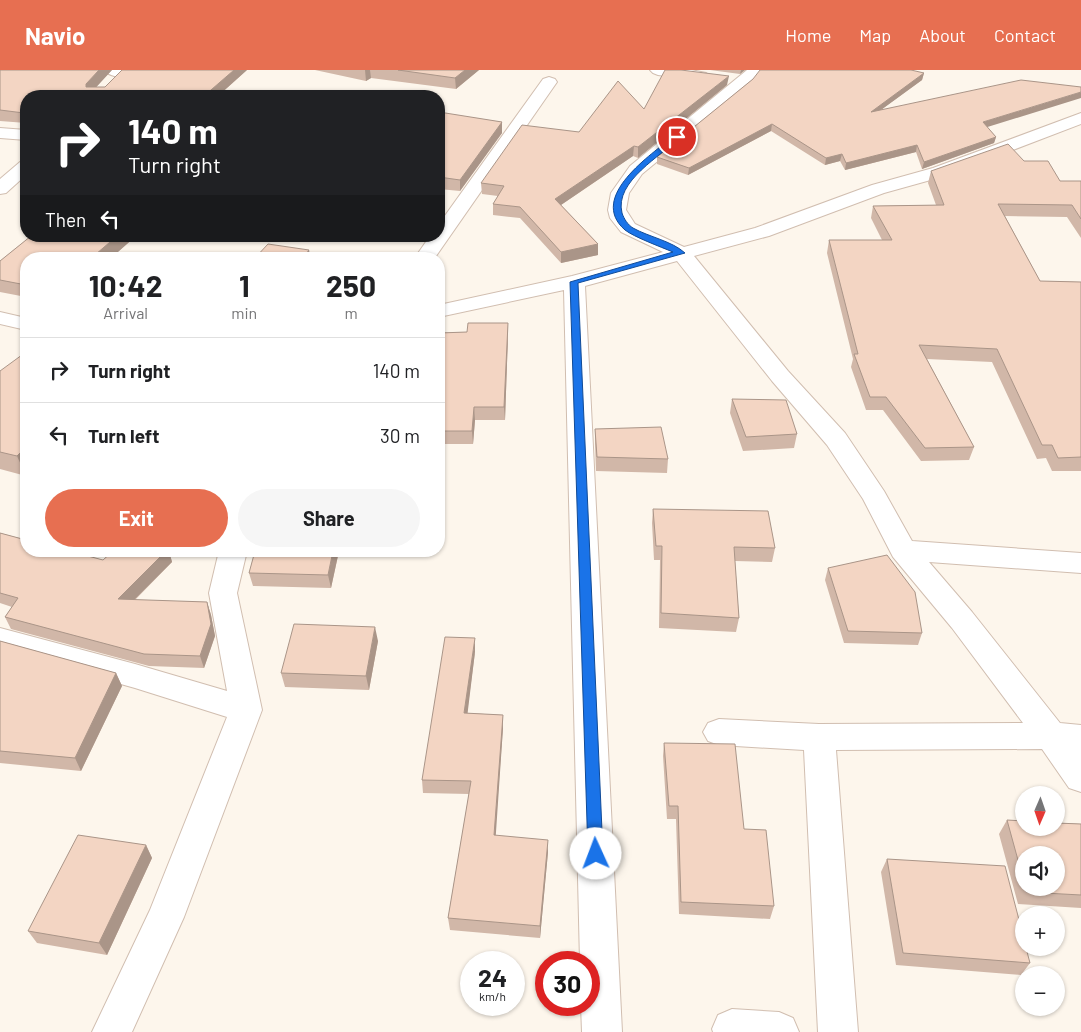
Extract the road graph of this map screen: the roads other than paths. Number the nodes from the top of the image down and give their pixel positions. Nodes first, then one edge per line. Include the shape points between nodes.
1 (658, 70) edge
2 (750, 76) edge
3 (549, 82) dead end
4 (1081, 118) edge
5 (0, 133) edge
6 (20, 135) edge
7 (20, 171) edge
8 (0, 189) edge
9 (445, 229) edge
10 (681, 253) junction
11 (574, 282) junction
12 (445, 310) edge
13 (0, 318) edge
14 (20, 323) edge
15 (903, 550) junction
16 (232, 557) edge
17 (1081, 563) edge
18 (0, 639) edge
19 (246, 710) junction
20 (719, 732) dead end
21 (819, 737) junction
22 (1066, 737) edge
23 (1081, 778) edge
24 (732, 1029) dead end
25 (112, 1032) edge
26 (602, 1032) edge
27 (779, 1032) edge
28 (838, 1032) edge

1 - 2 street via 721,78
2 - 10 street via 636,170 620,194 618,210 628,228
3 - 9 street
4 - 10 street via 938,172 878,189 762,232
5 - 6 street
7 - 8 street
10 - 11 street
10 - 15 street via 780,376 836,439 875,497
11 - 12 street
11 - 26 street
13 - 14 street
15 - 17 street
15 - 22 street
16 - 19 street via 223,593
18 - 19 street
19 - 25 street via 166,917
20 - 21 street
21 - 22 street
21 - 28 street
22 - 23 street
24 - 27 street

